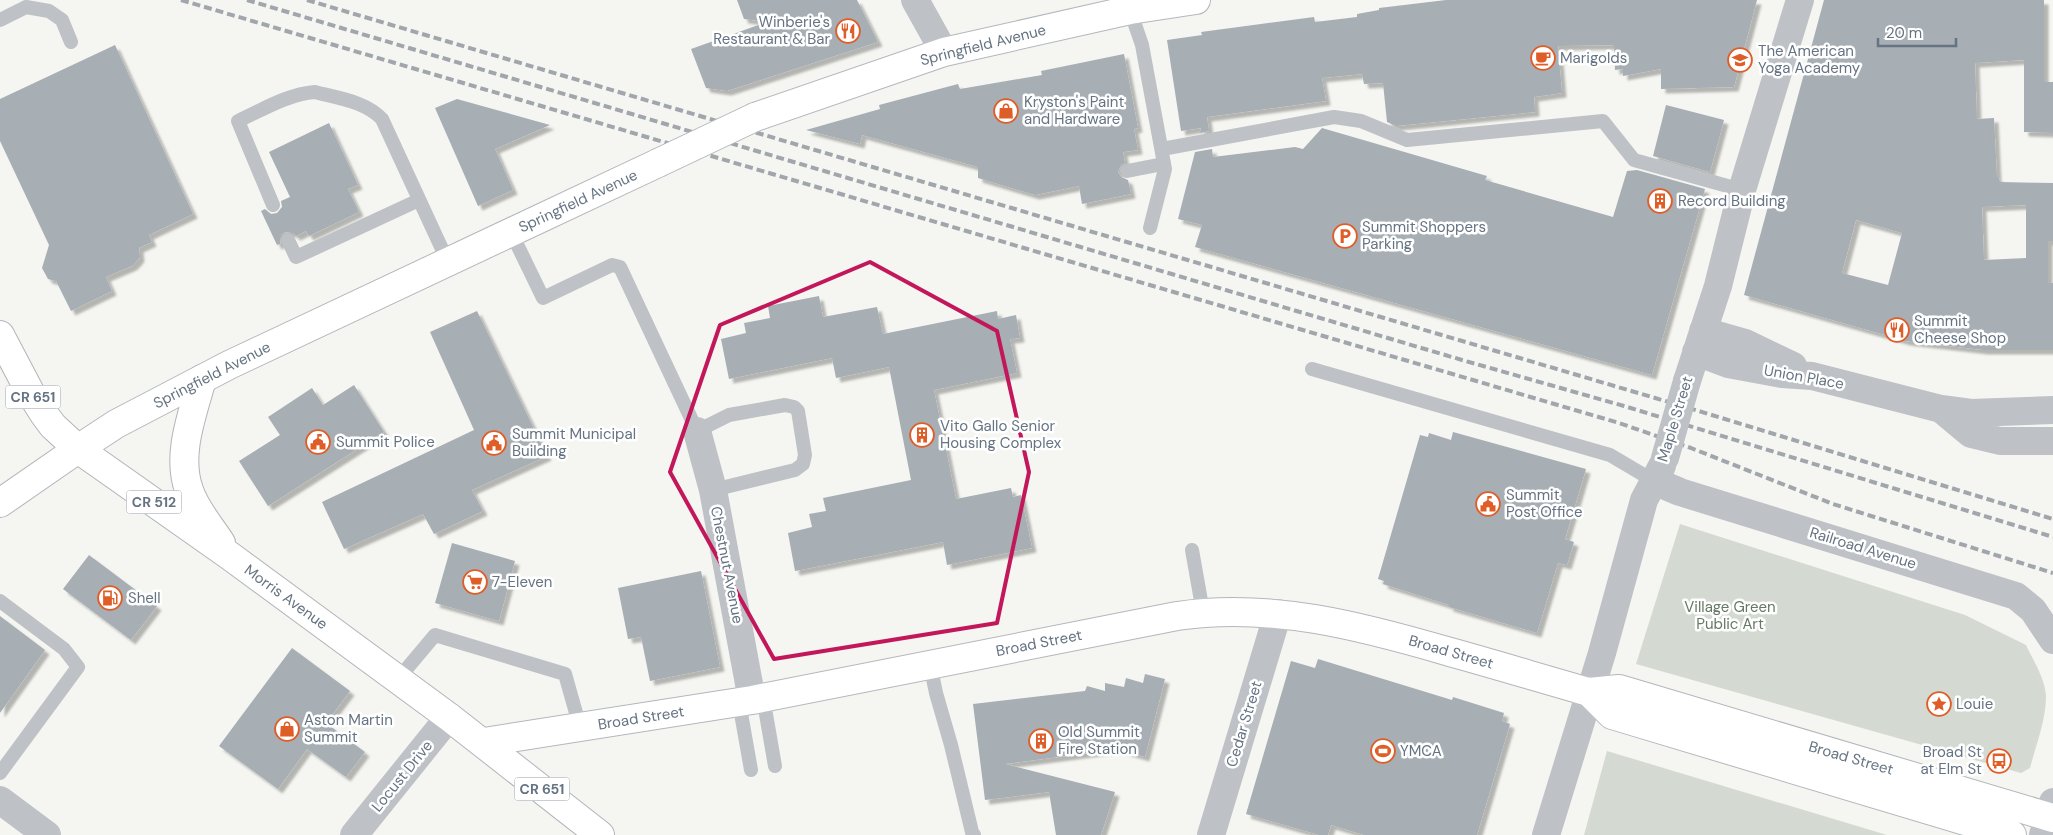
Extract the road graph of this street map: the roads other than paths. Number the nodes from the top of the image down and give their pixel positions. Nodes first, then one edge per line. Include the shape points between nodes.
1 (915, 0) edge
2 (1196, 0) edge
3 (1800, 0) edge
4 (1130, 10) junction
5 (0, 20) edge
6 (71, 42) dead end
7 (944, 52) junction
8 (1162, 149) junction
9 (1163, 164) junction
10 (1126, 171) dead end
11 (1742, 190) junction
12 (419, 200) junction
13 (273, 205) dead end
14 (1150, 228) dead end
15 (512, 232) junction
16 (288, 240) dead end
17 (448, 262) junction
18 (1, 340) edge
19 (1699, 342) junction
20 (1312, 369) dead end
21 (202, 379) junction
22 (1941, 409) junction
23 (2053, 410) edge
24 (698, 431) junction
25 (2053, 440) edge
26 (78, 449) junction
27 (1660, 469) junction
28 (713, 490) junction
29 (0, 503) edge
30 (1192, 550) dead end
31 (230, 556) junction
32 (0, 601) edge
33 (1203, 612) junction
34 (1278, 613) junction
35 (2053, 640) edge
36 (930, 664) junction
37 (398, 679) junction
38 (1589, 692) junction
39 (751, 700) junction
40 (449, 717) junction
41 (580, 727) junction
42 (484, 742) junction
43 (775, 766) dead end
44 (751, 770) dead end
45 (0, 773) edge
46 (1, 803) edge
47 (2049, 818) edge
48 (47, 835) edge
49 (354, 835) edge
50 (600, 835) edge
51 (974, 835) edge
52 (1211, 835) edge
53 (1546, 835) edge
54 (2012, 835) edge

1 - 7 street
2 - 4 main road, Springfield Avenue
3 - 11 street, Maple Street
4 - 7 main road, Springfield Avenue
4 - 8 lane via 1142,45
5 - 6 lane via 26,7 49,11 62,20
7 - 15 main road, Springfield Avenue, bridge via 755,117
8 - 9 lane
8 - 11 lane via 1334,117 1361,121 1407,140 1603,121 1634,160
9 - 10 lane
9 - 14 lane via 1165,169
11 - 19 street, Maple Street via 1718,286
12 - 13 lane via 382,119 374,110 315,92 293,96 238,121
12 - 16 lane via 296,257
12 - 17 lane
15 - 17 main road, Springfield Avenue
15 - 24 lane via 543,298 612,265 620,267
17 - 21 main road, Springfield Avenue
18 - 26 main road, Morris Avenue / CR 651 via 44,414
19 - 22 street, Union Place via 1745,343 1812,376
19 - 27 street, Maple Street, bridge
20 - 27 lane
21 - 26 main road, Springfield Avenue via 116,424
21 - 31 main road via 187,433 188,489
22 - 23 street, Union Place via 1971,413
22 - 25 street, Union Place via 1971,434 2000,441
24 - 28 street, Chestnut Avenue
24 - 28 lane via 729,415 785,405 794,407 800,417 805,455 803,464 795,470
26 - 29 main road, Springfield Avenue
26 - 31 main road, Morris Avenue / CR 512
27 - 35 street, Railroad Avenue via 1680,492 2016,596 2034,610
27 - 38 street, Maple Street via 1644,500
28 - 39 street, Chestnut Avenue
30 - 33 lane
31 - 37 main road, Morris Avenue / CR 512
32 - 45 lane via 64,649 78,668
33 - 34 main road, Broad Street
33 - 36 main road, Broad Street
34 - 38 main road, Broad Street via 1390,634
34 - 52 street, Cedar Street
36 - 39 main road, Broad Street
36 - 51 lane
37 - 40 main road, Morris Avenue / CR 512
37 - 41 lane via 435,635 565,674
38 - 47 main road, Broad Street via 1619,690
38 - 53 street, Maple Street
38 - 54 main road, Broad Street via 1612,715
39 - 41 main road, Broad Street
39 - 43 lane
39 - 44 lane
40 - 42 main road, Morris Avenue / CR 512
40 - 49 street, Locust Drive
41 - 42 main road, Broad Street
42 - 50 main road, Morris Avenue / CR 651
46 - 48 street

